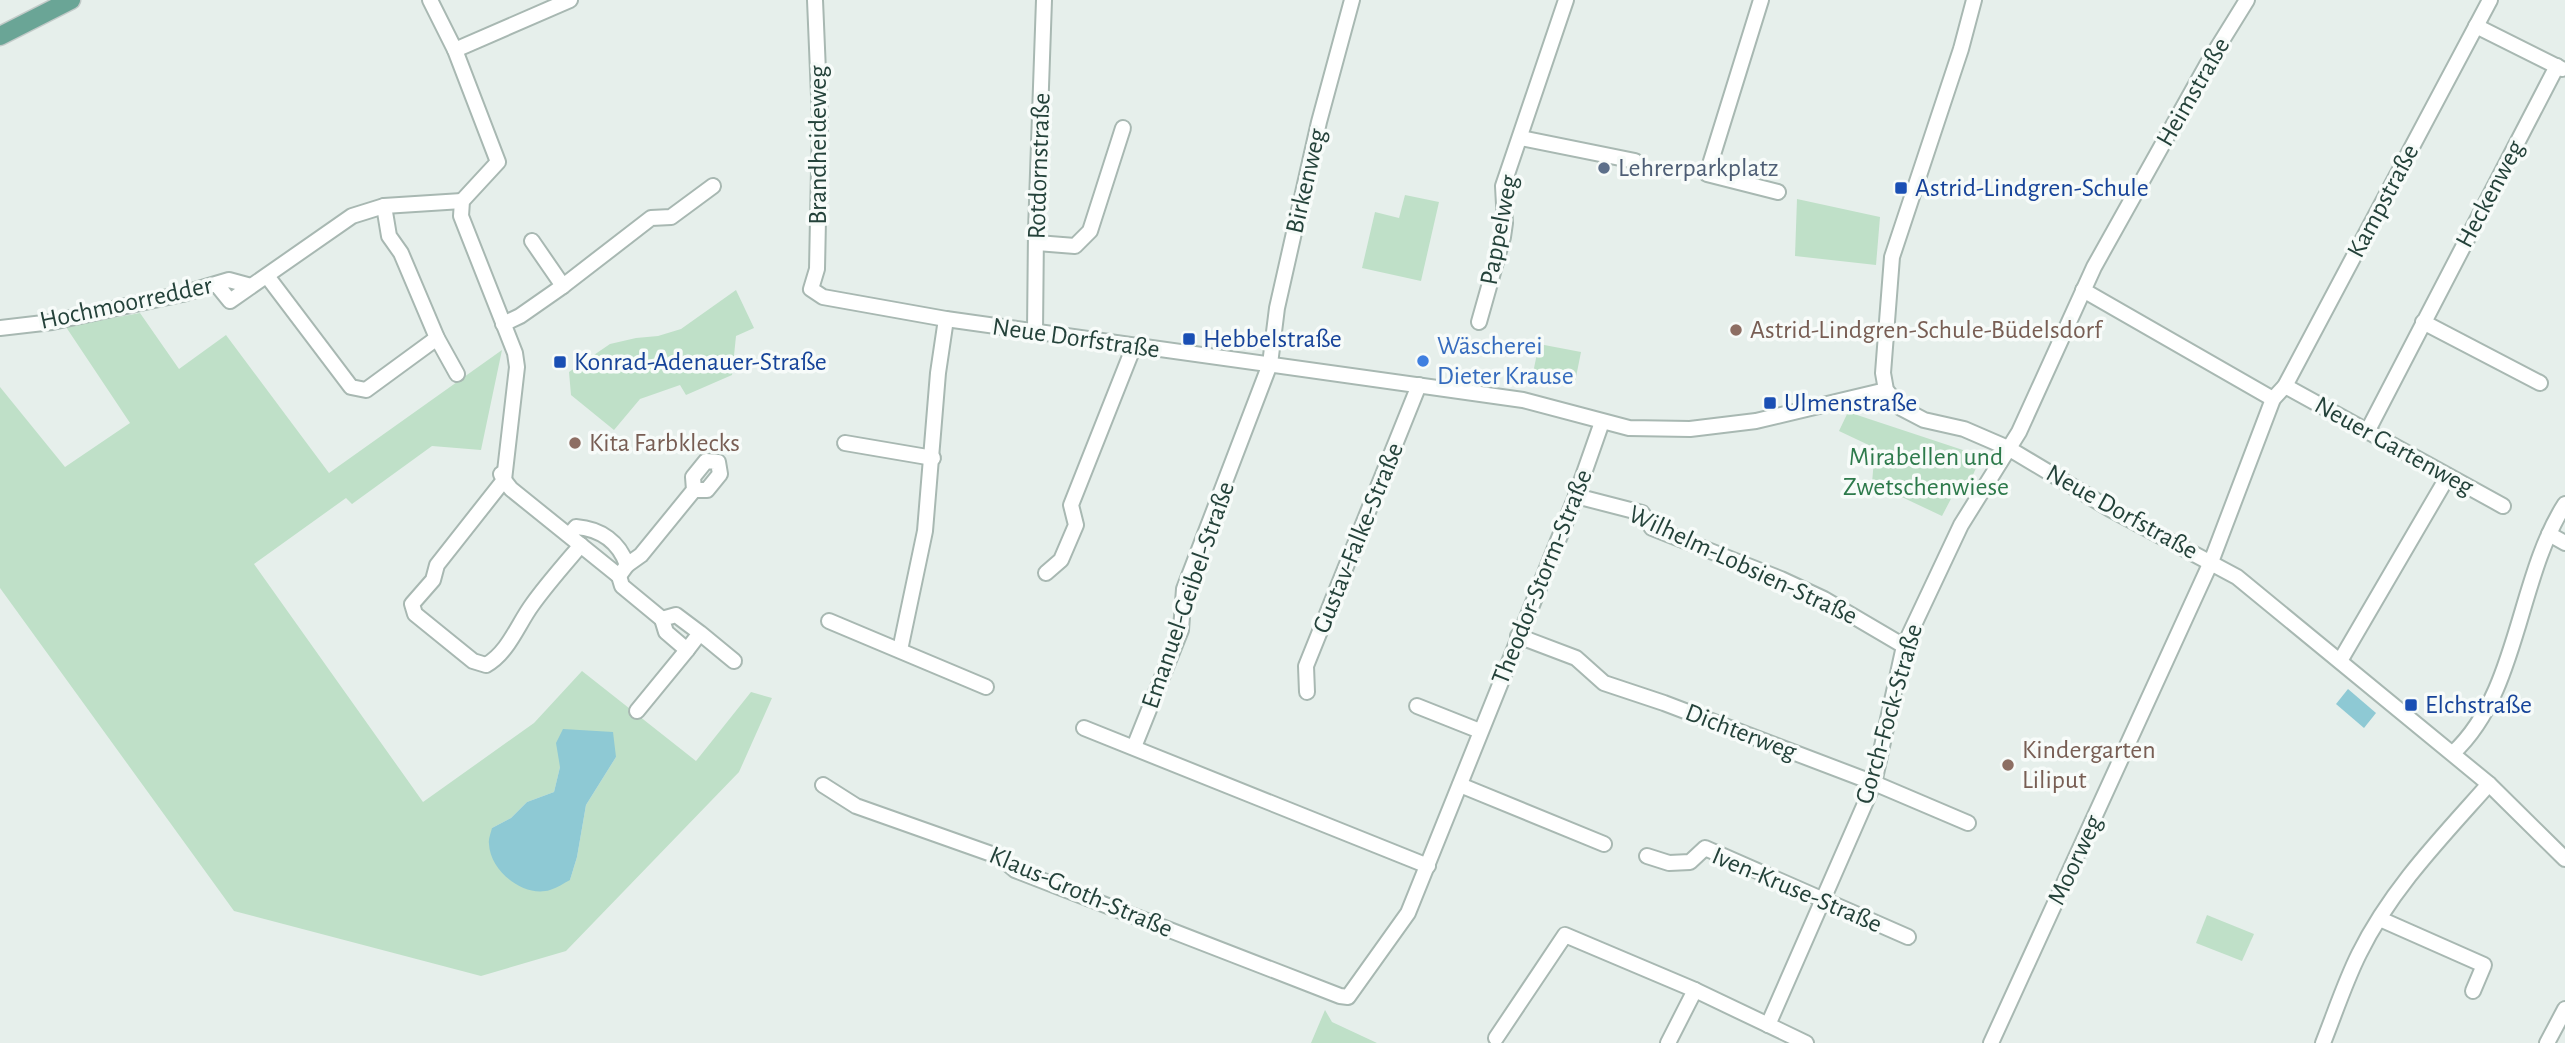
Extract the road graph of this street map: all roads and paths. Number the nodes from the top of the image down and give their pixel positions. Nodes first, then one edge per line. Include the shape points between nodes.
1 (71, 0) edge
2 (430, 0) edge
3 (570, 0) edge
4 (816, 0) edge
5 (1044, 0) edge
6 (1352, 0) edge
7 (1566, 0) edge
8 (1761, 0) edge
9 (1974, 0) edge
10 (2247, 0) edge
11 (2490, 0) edge
12 (2476, 26) junction
13 (0, 36) edge
14 (455, 50) junction
15 (2561, 68) edge
16 (1123, 128) dead end
17 (1521, 138) junction
18 (1635, 161) dead end
19 (713, 186) dead end
20 (1778, 192) dead end
21 (462, 201) junction
22 (384, 206) junction
23 (532, 241) dead end
24 (1037, 243) junction
25 (267, 276) junction
26 (563, 286) junction
27 (811, 289) joint
28 (2083, 290) junction
29 (946, 319) junction
30 (1479, 322) dead end
31 (2423, 322) junction
32 (503, 324) junction
33 (0, 328) edge
34 (1035, 332) junction
35 (437, 338) junction
36 (1134, 346) junction
37 (1270, 364) junction
38 (457, 374) dead end
39 (2540, 383) dead end
40 (1419, 385) junction
41 (2285, 386) junction
42 (1886, 390) junction
43 (2273, 400) junction
44 (1602, 422) junction
45 (2367, 432) junction
46 (845, 443) dead end
47 (2008, 448) junction
48 (933, 458) junction
49 (2448, 476) junction
50 (504, 481) junction
51 (694, 490) dead end
52 (1576, 496) junction
53 (2565, 504) edge
54 (2503, 506) dead end
55 (2549, 534) junction
56 (569, 535) junction
57 (2565, 543) edge
58 (581, 545) junction
59 (2211, 562) junction
60 (623, 571) junction
61 (1046, 573) dead end
62 (662, 619) junction
63 (829, 621) dead end
64 (700, 633) junction
65 (1518, 636) junction
66 (1904, 646) junction
67 (687, 650) junction
68 (900, 650) junction
69 (2340, 661) junction
70 (734, 662) dead end
71 (986, 687) dead end
72 (1307, 692) dead end
73 (1417, 706) dead end
74 (637, 711) dead end
75 (1084, 728) dead end
76 (1480, 731) junction
77 (1135, 747) junction
78 (2453, 753) junction
79 (1874, 783) junction
80 (2489, 784) junction
81 (823, 785) dead end
82 (1460, 785) junction
83 (1968, 823) dead end
84 (1604, 844) dead end
85 (1647, 856) dead end
86 (2565, 859) edge
87 (1428, 866) junction
88 (1824, 900) junction
89 (2380, 919) junction
90 (1908, 937) dead end
91 (1695, 990) junction
92 (2473, 991) dead end
93 (1340, 996) joint
94 (2565, 1009) edge
95 (1768, 1025) junction
96 (1496, 1038) dead end
97 (1668, 1043) edge
98 (1806, 1043) edge
99 (1991, 1043) edge
100 (2323, 1043) edge
101 (2547, 1043) edge

1 - 13 main road
2 - 14 street
3 - 14 street
4 - 27 street, Brandheideweg via 820,120 817,269
5 - 24 street, Rotdornstraße
6 - 37 street, Birkenweg via 1277,307
7 - 17 street, Pappelweg
8 - 20 street via 1707,174
9 - 42 street via 1892,257 1883,373
10 - 28 street, Heimstraße
11 - 12 street, Kampstraße
12 - 15 street
12 - 41 street, Kampstraße
14 - 21 street via 498,162
15 - 31 street, Heckenweg
16 - 24 street via 1090,231 1075,246
17 - 18 street, Pappelweg
17 - 30 street, Pappelweg via 1503,186 1503,237
19 - 26 street via 671,216 651,218
21 - 22 street
21 - 32 street via 461,216
22 - 25 street via 352,216
22 - 35 street via 389,236 401,253
23 - 26 street
24 - 34 street, Rotdornstraße
25 - 33 street, Hochmoorredder via 230,301 217,285 52,322
25 - 35 street via 351,387 366,390
26 - 32 street
27 - 29 street, Neue Dorfstraße via 823,297
28 - 43 street
28 - 47 street, Heimstraße
29 - 34 street, Neue Dorfstraße
29 - 48 street
31 - 39 street
31 - 45 street, Heckenweg
32 - 50 street via 517,367
34 - 36 street, Neue Dorfstraße
35 - 38 street
36 - 37 street, Neue Dorfstraße
36 - 61 street via 1071,505 1076,525 1060,560
37 - 40 street, Neue Dorfstraße
37 - 77 street, Emanuel-Geibel-Straße via 1184,589 1181,631
40 - 44 street, Neue Dorfstraße via 1523,400
40 - 72 street, Gustav-Falke-Straße via 1306,666
41 - 43 street, Kampstraße
41 - 45 street, Neuer Gartenweg
42 - 44 street, Neue Dorfstraße via 1756,421 1690,429 1629,428
42 - 47 street, Neue Dorfstraße via 1901,408 1924,420 1964,429
43 - 59 street, Moorweg
44 - 52 street, Theodor-Storm-Straße
45 - 49 street, Neuer Gartenweg
46 - 48 street
47 - 59 street, Neue Dorfstraße
47 - 66 street, Gorch-Fock-Straße via 1961,525
48 - 68 street
49 - 54 street, Neuer Gartenweg
49 - 69 street
50 - 56 street
50 - 58 street via 437,565 433,580 412,604 415,614 473,661 486,665 494,661 533,603
51 - 60 street
52 - 65 street, Theodor-Storm-Straße
52 - 66 street, Wilhelm-Lobsien-Straße via 1642,513 1652,528 1824,599
53 - 55 street
55 - 57 street
55 - 78 street via 2489,707 2470,737
56 - 58 street
56 - 60 street via 576,527 605,535 622,551
58 - 60 street
59 - 69 street, Neue Dorfstraße
59 - 99 street, Moorweg
60 - 62 street via 622,586
62 - 64 street via 676,615
62 - 67 street via 666,632
63 - 68 street
64 - 67 street
64 - 70 street
65 - 76 street, Theodor-Storm-Straße
65 - 79 street, Dichterweg via 1576,658 1604,683
66 - 79 street, Gorch-Fock-Straße
67 - 74 street
68 - 71 street
69 - 78 street, Neue Dorfstraße
73 - 76 street
75 - 77 street
76 - 82 street, Theodor-Storm-Straße
77 - 87 street
78 - 80 street, Neue Dorfstraße
79 - 83 street, Dichterweg
79 - 88 street, Gorch-Fock-Straße
80 - 86 street, Neue Dorfstraße
80 - 89 street via 2409,876
81 - 93 street, Klaus-Groth-Straße via 856,806 1000,857 1015,870
82 - 84 street
82 - 87 street, Theodor-Storm-Straße
85 - 88 street, Iven-Kruse-Straße via 1669,863 1690,862 1705,848
87 - 93 street, Theodor-Storm-Straße via 1408,913 1353,992
88 - 90 street, Iven-Kruse-Straße
88 - 95 street, Gorch-Fock-Straße
89 - 92 street via 2484,965
89 - 100 street via 2360,953
91 - 95 street
91 - 96 street via 1565,935
91 - 97 street
94 - 101 street
95 - 98 street

